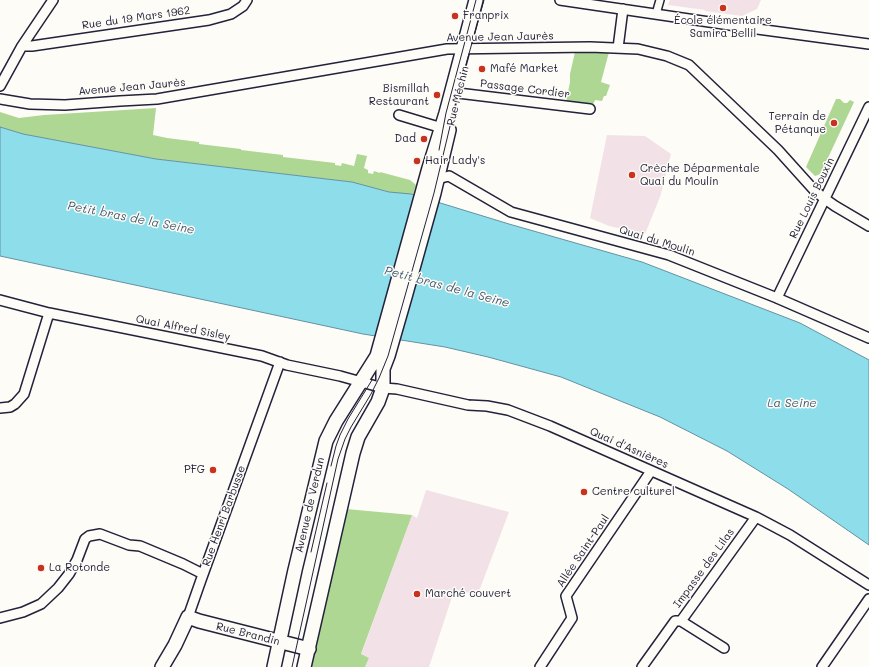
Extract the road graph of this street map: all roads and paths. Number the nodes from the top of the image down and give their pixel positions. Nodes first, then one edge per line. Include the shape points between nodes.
1 (53, 0) edge
2 (247, 0) edge
3 (476, 0) edge
4 (484, 0) edge
5 (560, 0) edge
6 (660, 0) edge
7 (623, 9) junction
8 (656, 14) junction
9 (869, 44) edge
10 (22, 46) junction
11 (467, 48) junction
12 (618, 48) junction
13 (0, 86) edge
14 (458, 93) junction
15 (0, 99) edge
16 (869, 108) edge
17 (590, 110) dead end
18 (399, 115) dead end
19 (442, 128) junction
20 (437, 179) junction
21 (429, 192) junction
22 (825, 199) junction
23 (869, 226) edge
24 (777, 298) junction
25 (0, 300) edge
26 (49, 312) junction
27 (869, 338) edge
28 (383, 356) junction
29 (280, 362) junction
30 (361, 383) junction
31 (383, 388) junction
32 (0, 408) edge
33 (651, 471) junction
34 (756, 517) junction
35 (203, 574) junction
36 (869, 585) edge
37 (869, 599) edge
38 (188, 617) junction
39 (0, 618) edge
40 (681, 621) junction
41 (280, 642) junction
42 (309, 648) junction
43 (724, 648) dead end
44 (162, 667) edge
45 (274, 667) edge
46 (304, 667) edge
47 (540, 667) edge
48 (642, 667) edge
49 (822, 667) edge

1 - 10 street
2 - 10 street, Rue du 19 Mars 1962 via 231,14 209,20
3 - 11 main road, Rue Méchin
4 - 11 main road, Rue Méchin
5 - 7 street
6 - 8 street
7 - 8 street
7 - 12 street
8 - 9 street
10 - 13 street
11 - 12 street, Avenue Jean Jaurès
11 - 14 main road, Rue Méchin
11 - 15 street, Avenue Jean Jaurès via 447,49 157,99 64,105 30,104
11 - 19 main road, Rue Méchin
12 - 22 street, Avenue Jean Jaurès via 656,53 689,65
14 - 17 street, Passage Cordier
14 - 20 main road, Rue Méchin
16 - 22 street, Rue Louis Bouxin
18 - 19 street
19 - 21 main road, Rue Méchin
20 - 21 main road, Rue Méchin
20 - 24 street, Quai du Moulin via 449,176 511,212 669,255
21 - 28 main road
22 - 23 street, Avenue Jean Jaurès
22 - 24 street, Rue Louis Bouxin
24 - 27 street, Quai du Moulin
25 - 26 street, Quai Alfred Sisley
26 - 29 street, Quai Alfred Sisley via 262,356
26 - 32 street via 24,394 10,407
28 - 30 main road, Avenue de Verdun
28 - 31 main road
29 - 30 street, Quai Alfred Sisley
29 - 35 street, Rue Henri Barbusse
30 - 31 street, Quai d'Asnières
30 - 41 main road, Avenue de Verdun via 326,441
31 - 33 street, Quai d'Asnières via 468,405 508,410
31 - 42 main road via 358,437 353,453
33 - 34 street, Quai d'Asnières
33 - 47 street, Allée Saint-Paul via 566,596 572,618
34 - 36 street, Quai d'Asnières via 790,535
34 - 40 street, Impasse des Lilas
35 - 38 street, Rue Henri Barbusse
35 - 39 street via 140,546 130,546 100,534 89,536 69,574 53,594 41,604
37 - 49 street
38 - 41 main road, Rue Brandin
38 - 44 main road, Rue Henri Barbusse
40 - 43 street
40 - 48 street, Impasse des Lilas via 675,621
41 - 42 main road, Rue Brandin
41 - 45 main road, Avenue de Verdun
42 - 46 main road

